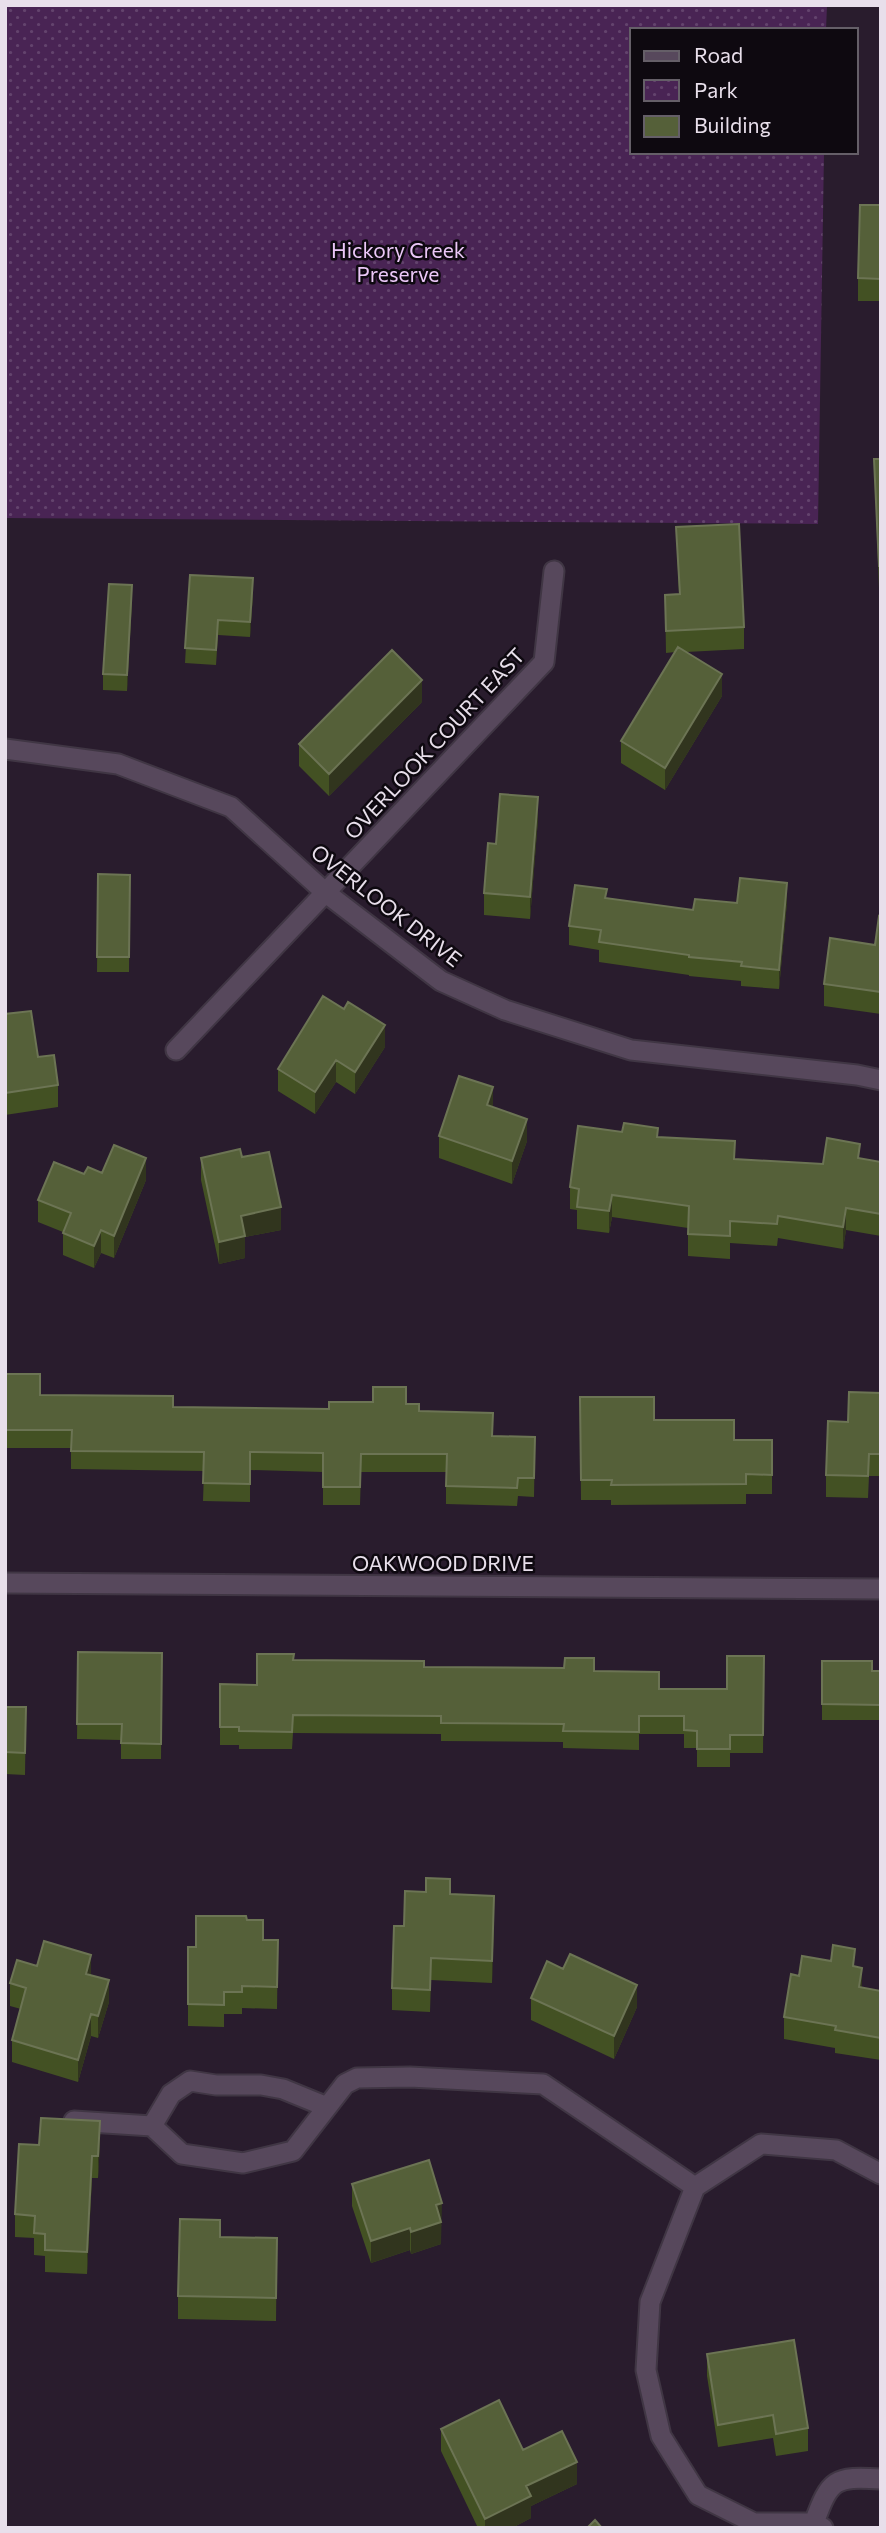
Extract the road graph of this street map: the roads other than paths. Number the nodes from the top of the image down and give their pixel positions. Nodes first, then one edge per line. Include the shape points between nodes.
1 (554, 571) dead end
2 (5, 749) edge
3 (326, 893) junction
4 (176, 1050) dead end
5 (881, 1080) edge
6 (5, 1583) edge
7 (881, 1588) edge
8 (327, 2107) junction
9 (60, 2121) edge
10 (152, 2126) junction
11 (881, 2174) edge
12 (695, 2187) junction
13 (881, 2479) edge
14 (819, 2526) edge

1 - 3 street, OVERLOOK COURT EAST via 544,662
2 - 3 street, OVERLOOK DRIVE via 118,764 231,807
3 - 4 street, OVERLOOK COURT EAST
3 - 5 street, OVERLOOK DRIVE via 441,981 505,1010 631,1050
6 - 7 street, OAKWOOD DRIVE
8 - 10 street via 283,2089 190,2081 171,2094
8 - 10 street via 293,2151 243,2163 182,2154
8 - 12 street via 345,2084 357,2078 543,2084
9 - 10 street
11 - 12 street via 836,2150 761,2144
12 - 14 street via 650,2302 646,2370 661,2436 698,2495 754,2523
13 - 14 street via 848,2477 833,2484 822,2502

